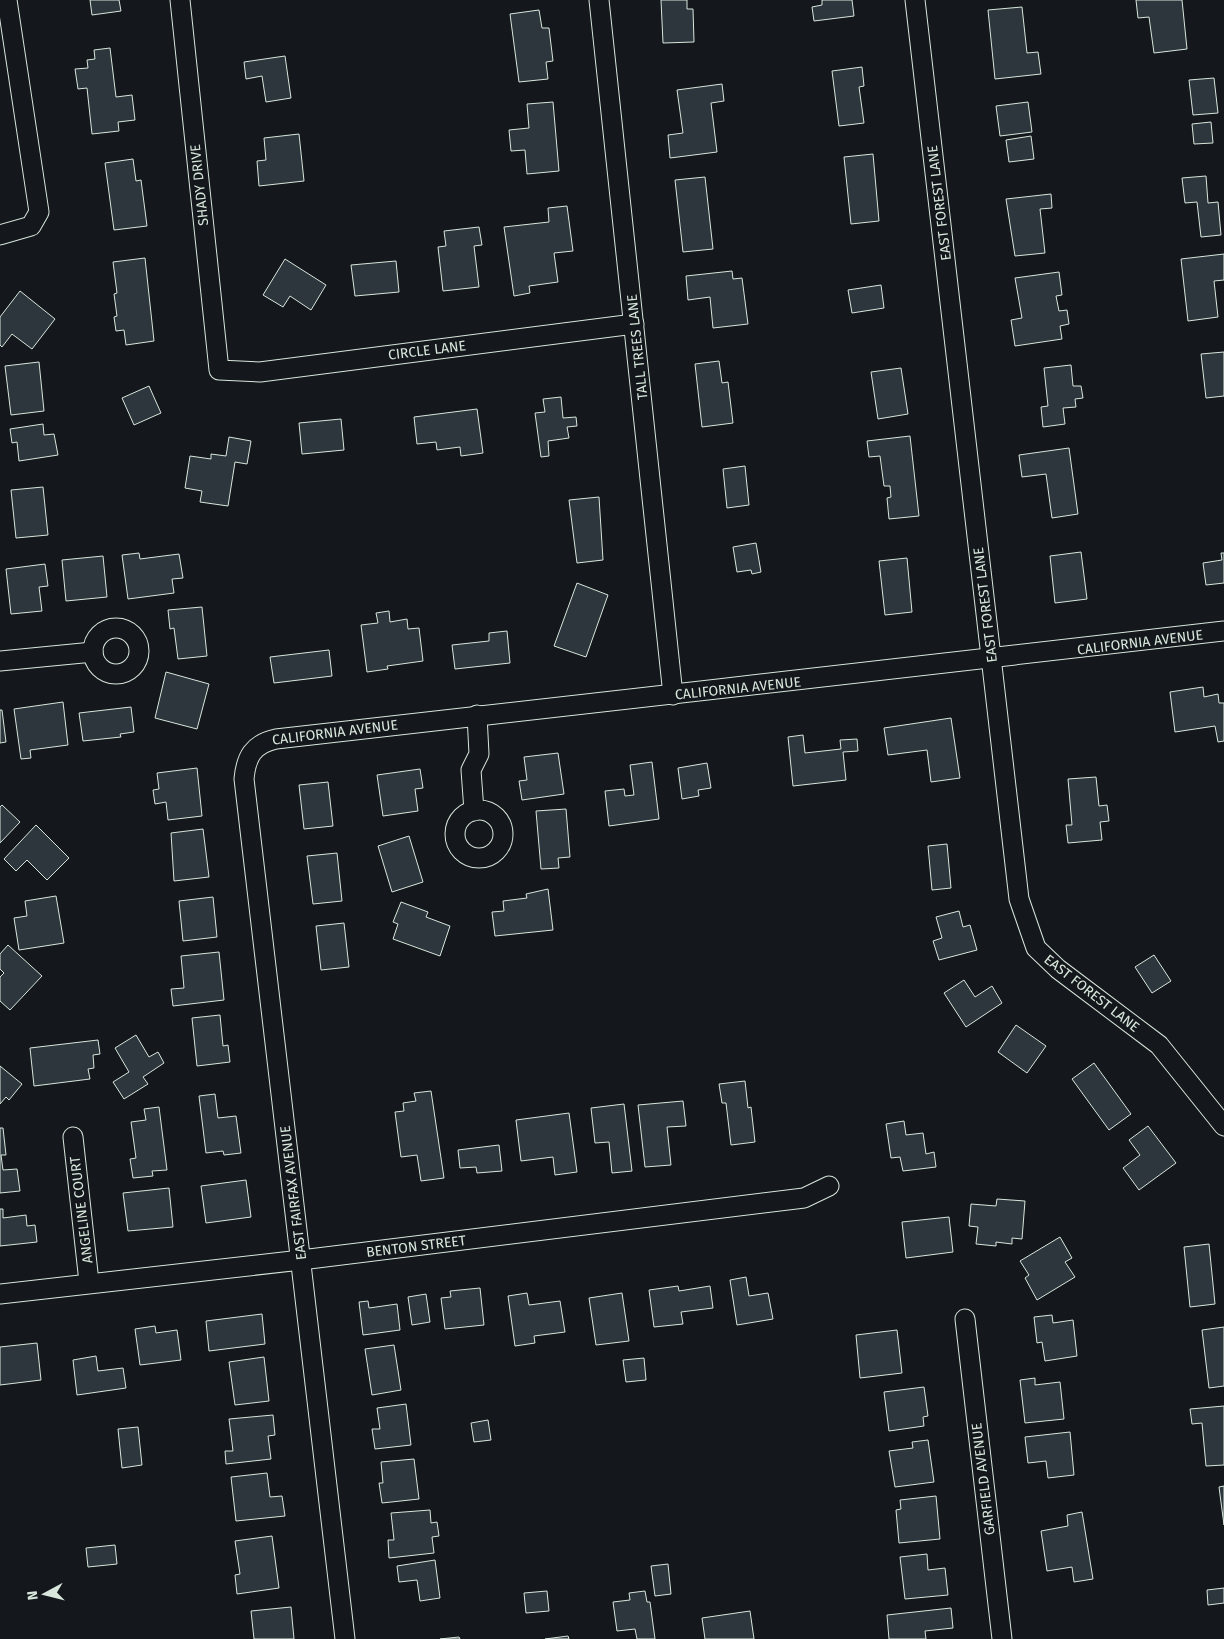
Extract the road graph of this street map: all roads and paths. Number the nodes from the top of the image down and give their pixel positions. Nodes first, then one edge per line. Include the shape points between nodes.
1 (7, 0) edge
2 (180, 0) edge
3 (599, 0) edge
4 (915, 0) edge
5 (0, 234) edge
6 (634, 324) junction
7 (219, 370) joint
8 (1224, 631) edge
9 (93, 652) dead end
10 (992, 660) junction
11 (0, 661) edge
12 (673, 695) junction
13 (477, 715) junction
14 (254, 750) joint
15 (474, 811) dead end
16 (1224, 1126) edge
17 (73, 1137) dead end
18 (829, 1186) dead end
19 (301, 1260) junction
20 (90, 1282) junction
21 (0, 1294) edge
22 (965, 1319) dead end
23 (345, 1639) edge
24 (1002, 1639) edge

1 - 5 street via 39,212 31,226
2 - 7 street, SHADY DRIVE
3 - 6 street, TALL TREES LANE
4 - 10 street, EAST FOREST LANE
6 - 7 street, CIRCLE LANE via 260,372
6 - 12 street, TALL TREES LANE
8 - 10 street, CALIFORNIA AVENUE
9 - 11 street
10 - 12 street, CALIFORNIA AVENUE
10 - 16 street, EAST FOREST LANE via 1019,899 1036,948 1058,969 1159,1045
12 - 13 street, CALIFORNIA AVENUE
13 - 14 street, CALIFORNIA AVENUE via 276,739 263,742
13 - 15 street via 479,754 471,770
14 - 19 street, EAST FAIRFAX AVENUE via 246,763 244,779
17 - 20 street, ANGELINE COURT
18 - 19 street, BENTON STREET via 804,1198
19 - 20 street, BENTON STREET
19 - 23 street, EAST FAIRFAX AVENUE
20 - 21 street, BENTON STREET
22 - 24 street, GARFIELD AVENUE

